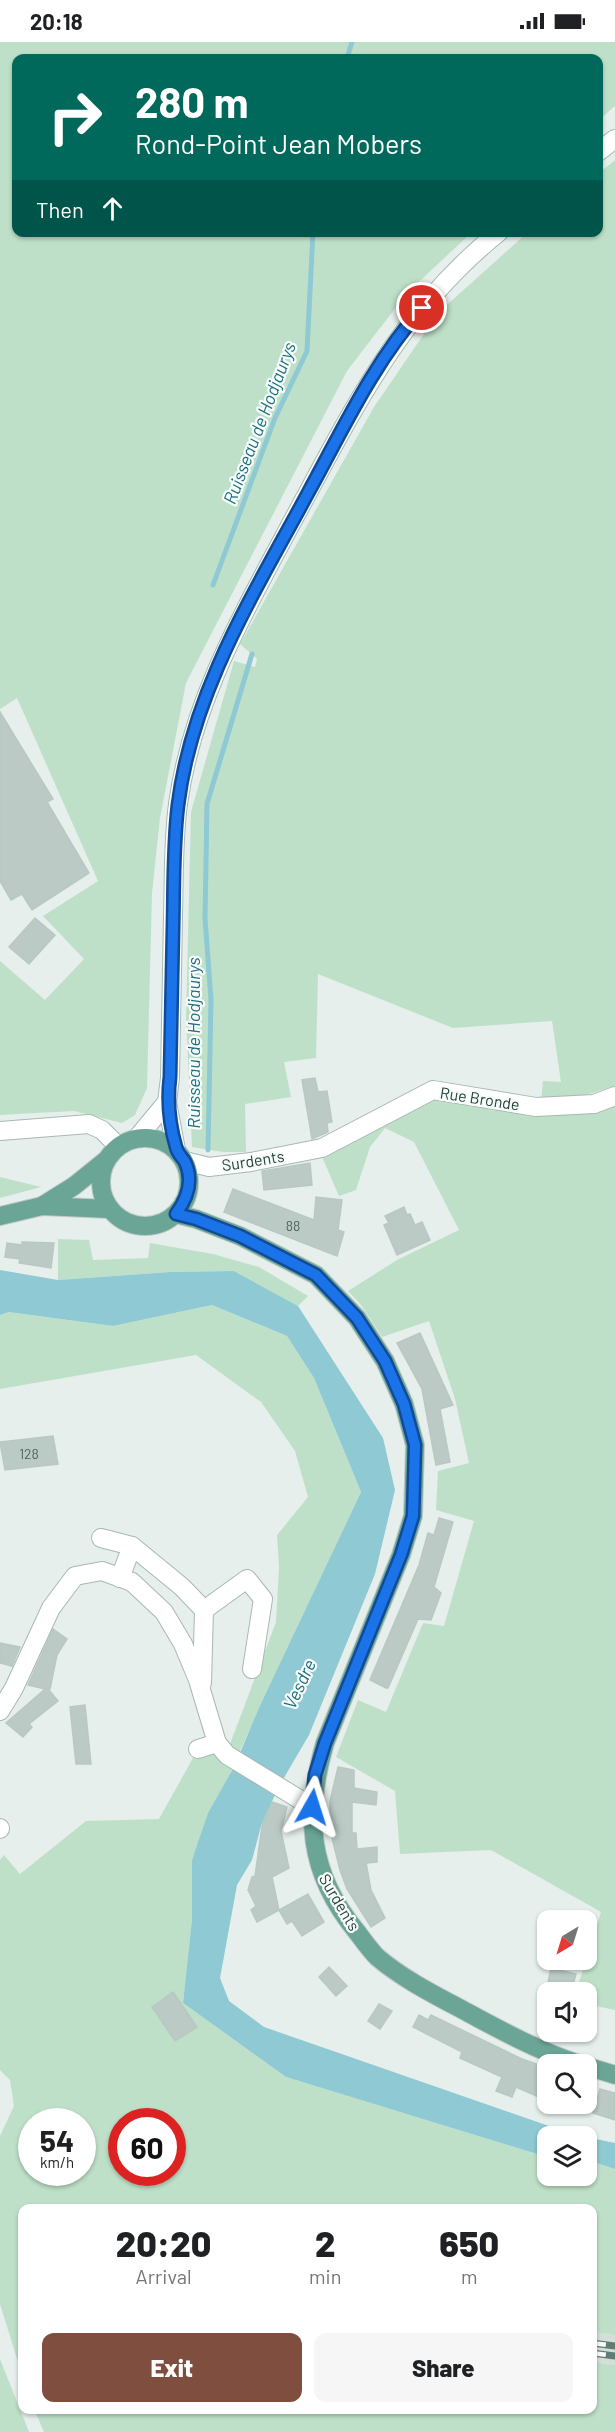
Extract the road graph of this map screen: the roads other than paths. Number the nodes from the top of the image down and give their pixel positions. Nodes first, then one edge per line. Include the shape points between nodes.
1 (615, 139) edge
2 (603, 148) edge
3 (494, 237) edge
4 (615, 1096) edge
5 (167, 1102) junction
6 (0, 1131) edge
7 (137, 1138) junction
8 (118, 1146) junction
9 (322, 1148) joint
10 (181, 1156) junction
11 (105, 1161) junction
12 (42, 1206) junction
13 (109, 1209) junction
14 (176, 1214) junction
15 (0, 1216) edge
16 (101, 1538) dead end
17 (132, 1546) junction
18 (120, 1578) junction
19 (204, 1610) junction
20 (252, 1669) dead end
21 (202, 1694) junction
22 (0, 1711) edge
23 (217, 1743) junction
24 (198, 1749) dead end
25 (312, 1807) junction
26 (552, 2054) edge
27 (597, 2069) edge
28 (615, 2075) edge

1 - 2 street
3 - 5 street via 448,279 410,322 370,379 230,637 202,705 178,804 174,849
4 - 9 street, Rue Bronde via 594,1104 536,1107 433,1090
5 - 7 street
5 - 10 street
6 - 8 street via 89,1124 102,1130
7 - 8 main road
7 - 10 main road via 156,1139
8 - 11 main road
9 - 10 street, Surdents via 208,1167
10 - 14 main road via 189,1175 189,1189
11 - 12 main road
11 - 13 main road via 100,1186
12 - 13 main road
12 - 15 main road
13 - 14 main road via 118,1218 141,1226 154,1226
14 - 25 main road, Surdents via 240,1236 316,1275 357,1318 385,1361 404,1404 415,1445 413,1516 325,1743 315,1775
16 - 17 street
17 - 18 street
17 - 19 street
18 - 21 street via 132,1582 164,1612 183,1644
18 - 22 street via 102,1571 75,1576 51,1608
19 - 20 street via 247,1579 263,1599
19 - 21 street
21 - 23 street
23 - 24 street
23 - 25 street via 226,1755
25 - 26 main road, Surdents via 318,1866 346,1919 376,1956 413,1983 498,2030
27 - 28 main road

